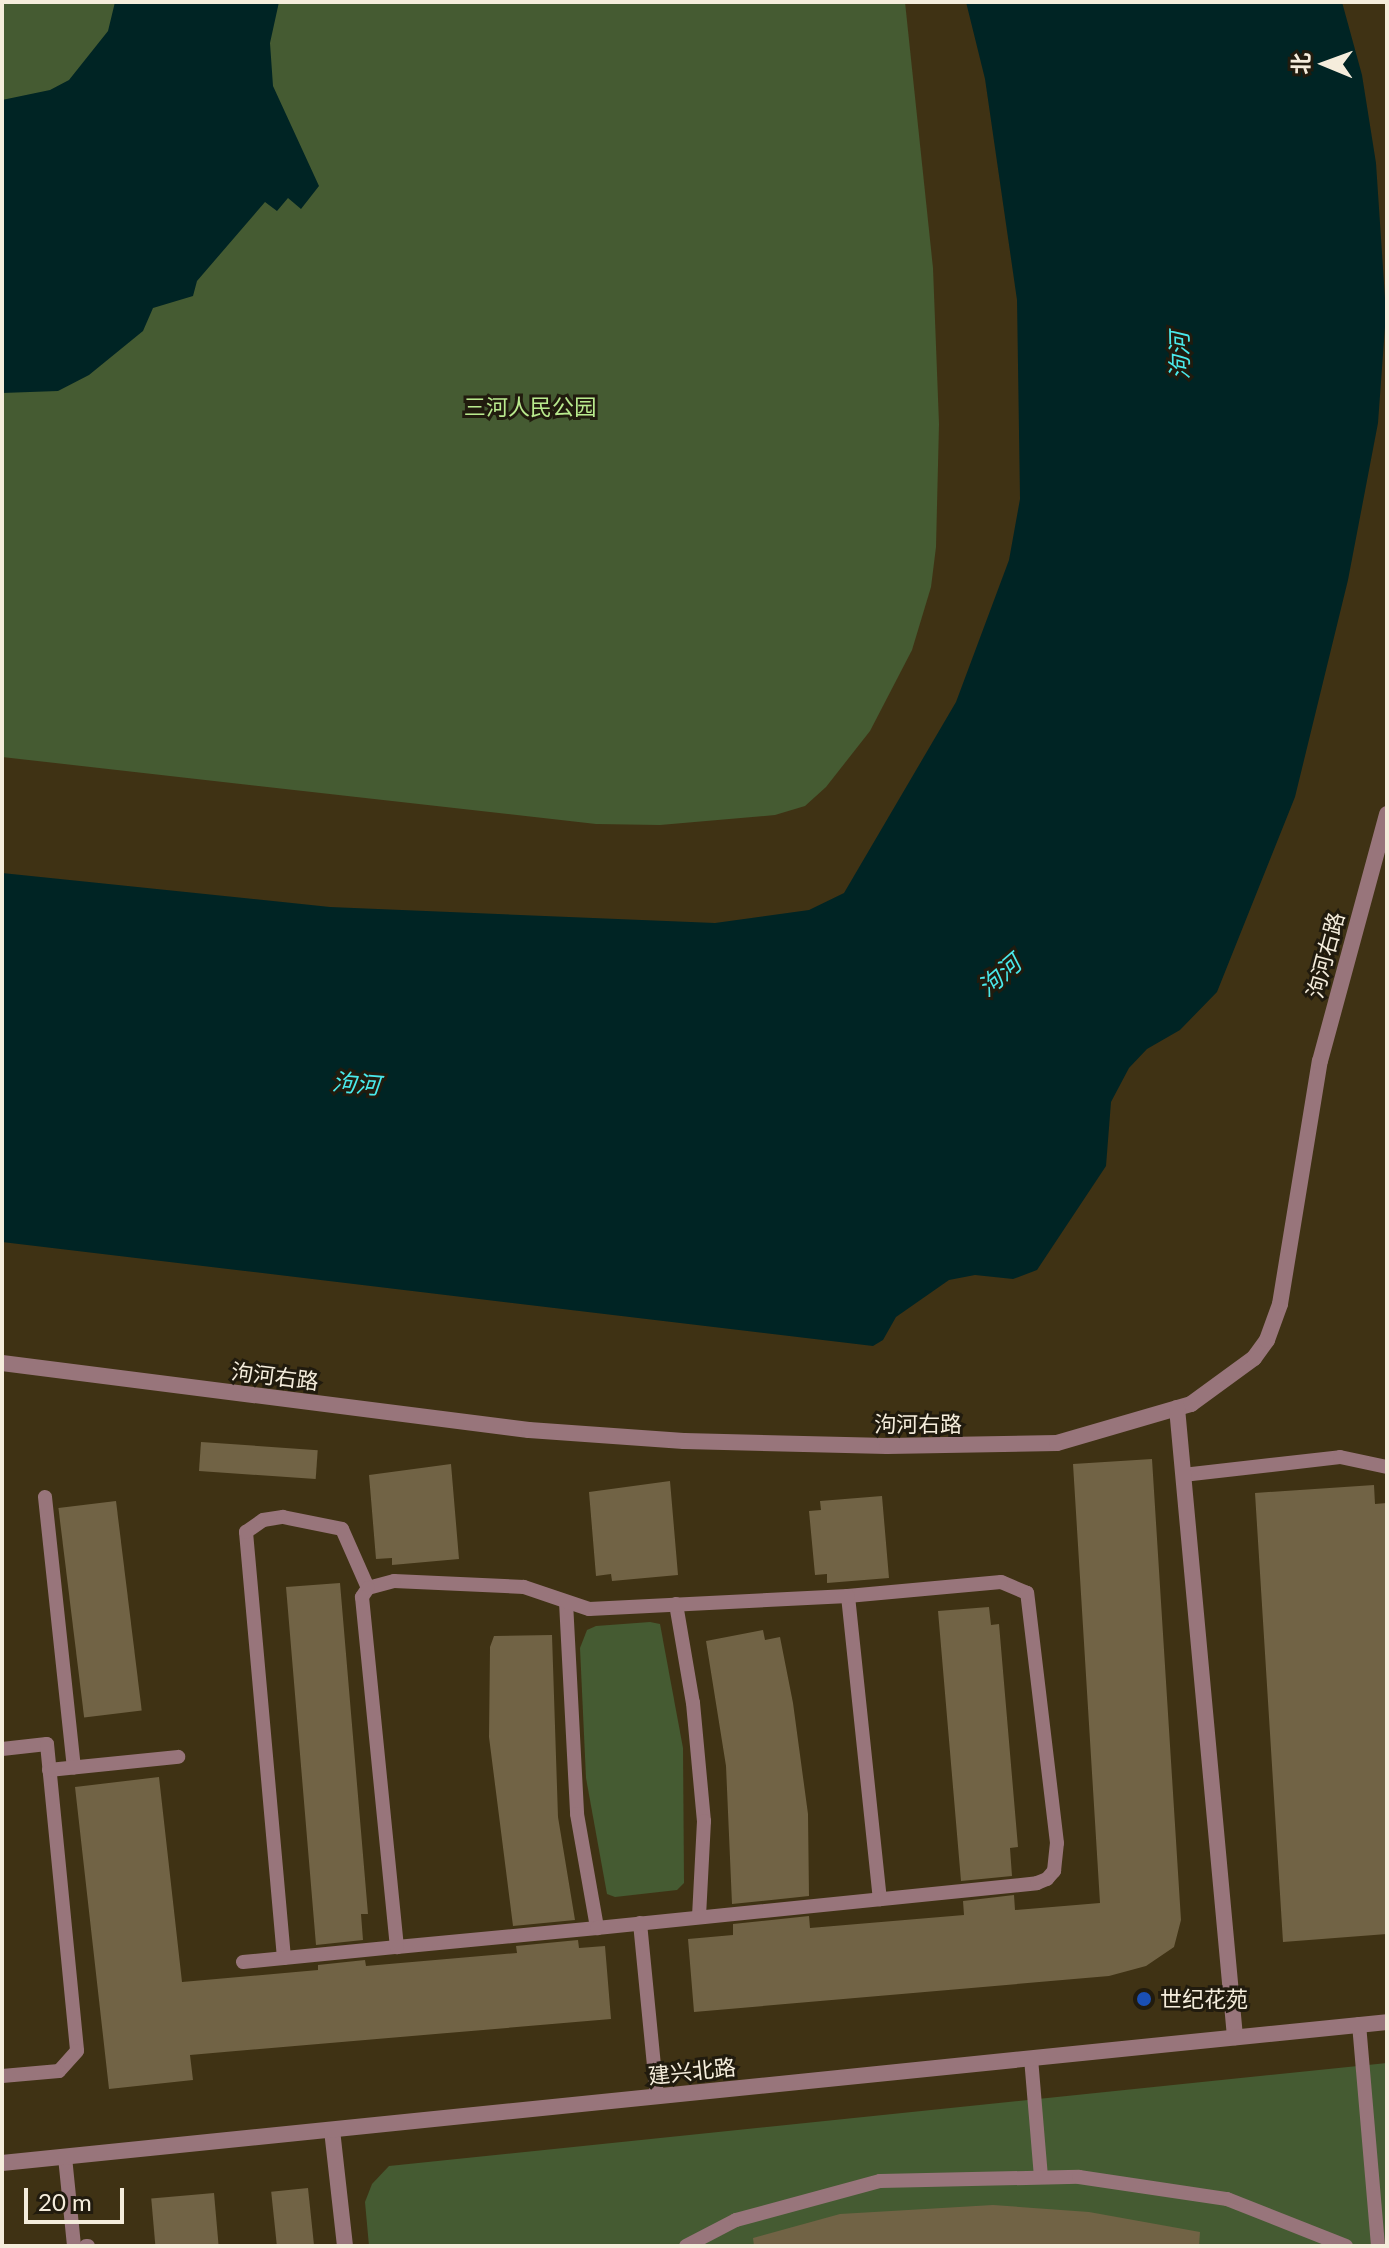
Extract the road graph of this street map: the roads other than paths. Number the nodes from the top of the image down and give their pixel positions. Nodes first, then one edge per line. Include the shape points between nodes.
1 (1387, 814) edge
2 (2, 1363) edge
3 (1177, 1408) junction
4 (1387, 1467) edge
5 (1183, 1475) junction
6 (45, 1497) dead end
7 (368, 1588) junction
8 (848, 1596) junction
9 (566, 1602) junction
10 (676, 1604) junction
11 (2, 1749) edge
12 (178, 1757) dead end
13 (74, 1767) junction
14 (49, 1770) junction
15 (880, 1899) junction
16 (699, 1917) junction
17 (640, 1923) junction
18 (597, 1928) junction
19 (397, 1947) junction
20 (284, 1958) junction
21 (243, 1962) dead end
22 (1387, 2022) edge
23 (1359, 2024) junction
24 (1235, 2037) junction
25 (1031, 2058) junction
26 (2, 2076) edge
27 (657, 2096) junction
28 (332, 2130) junction
29 (65, 2157) junction
30 (2, 2163) edge
31 (1041, 2177) junction
32 (74, 2246) edge
33 (345, 2246) edge
34 (686, 2246) edge
35 (1346, 2246) edge
36 (1378, 2246) edge

1 - 3 street, 泃河右路 via 1320,1061 1280,1304 1267,1340 1223,1383
2 - 3 street, 泃河右路 via 529,1430 684,1441 1057,1443
3 - 5 street
4 - 5 lane via 1340,1457
5 - 24 street
6 - 13 lane
7 - 9 lane via 394,1581 524,1587
7 - 19 lane via 362,1597
7 - 20 lane via 342,1529 283,1517 263,1520 246,1532
8 - 10 lane
8 - 15 lane
8 - 15 lane via 1001,1582 1020,1586 1032,1602 1048,1752 1057,1843 1054,1871 1047,1879
9 - 10 lane via 589,1609
9 - 18 lane via 577,1814
10 - 16 lane via 693,1703 704,1821
11 - 14 lane via 47,1744
12 - 13 lane
13 - 14 lane
14 - 26 lane via 77,2051 59,2071
15 - 16 lane
16 - 17 lane
17 - 18 lane
17 - 27 lane
18 - 19 lane
19 - 20 lane
20 - 21 lane
22 - 23 street, 建兴北路
23 - 24 street, 建兴北路
23 - 36 lane
24 - 25 street, 建兴北路
25 - 27 street, 建兴北路
25 - 31 lane
27 - 28 street, 建兴北路
28 - 29 street, 建兴北路
28 - 33 street
29 - 30 street, 建兴北路
29 - 32 lane
31 - 34 lane via 880,2181 736,2220
31 - 35 lane via 1079,2177 1227,2199

